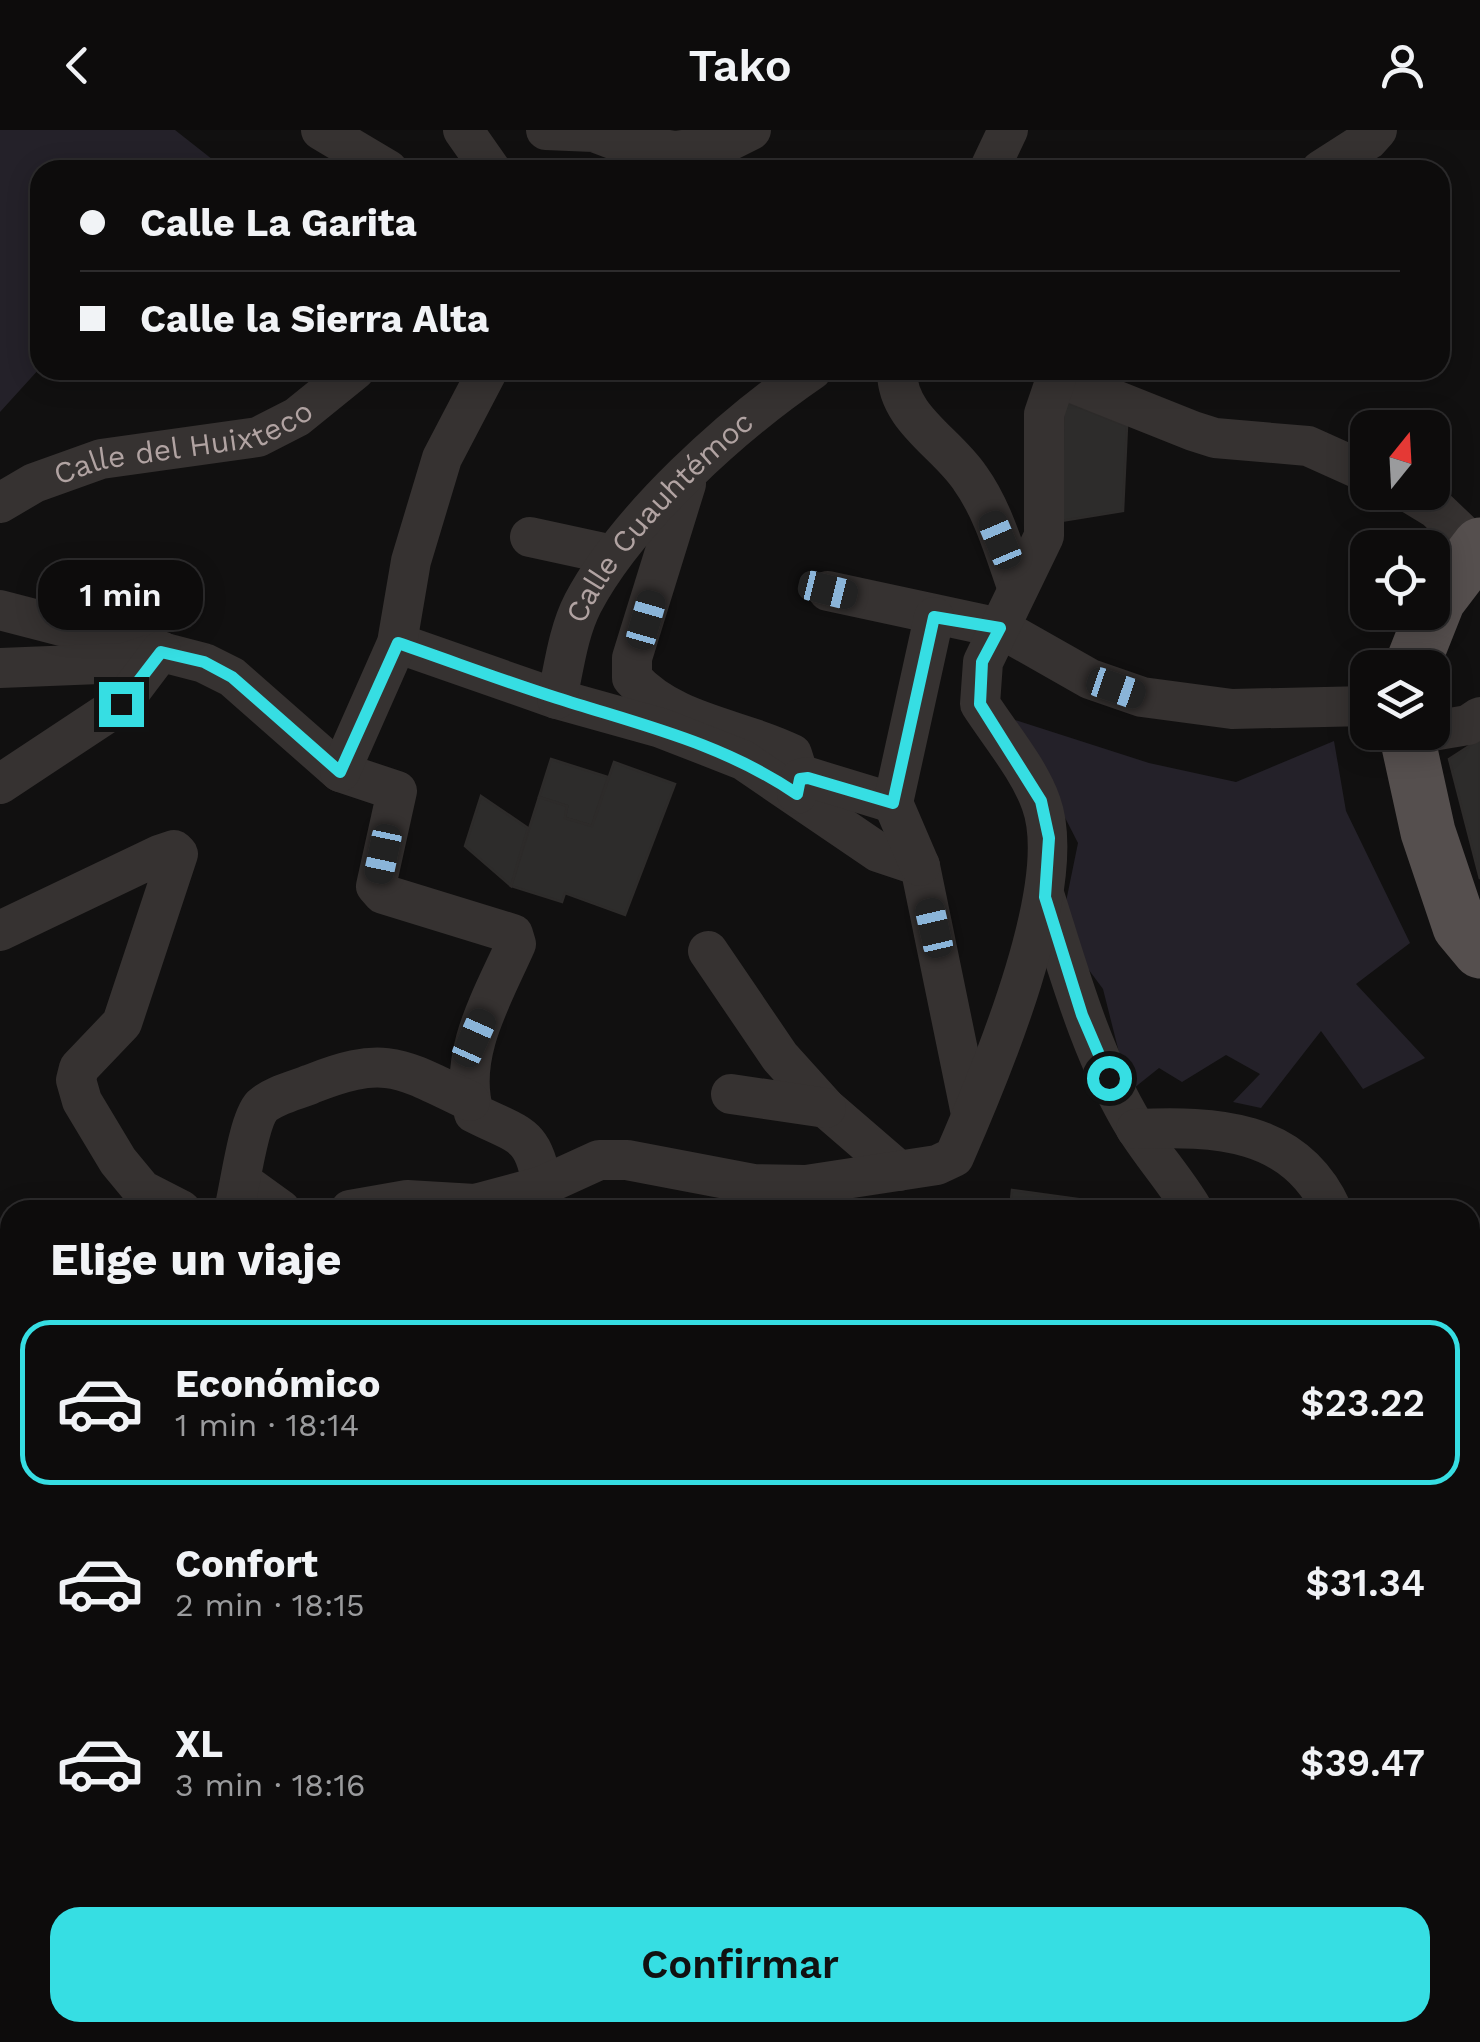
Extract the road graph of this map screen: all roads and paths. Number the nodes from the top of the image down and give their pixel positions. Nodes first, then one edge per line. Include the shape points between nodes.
1 (321, 130) edge
2 (546, 130) edge
3 (1008, 130) edge
4 (1376, 130) edge
5 (736, 137) edge
6 (371, 160) edge
7 (994, 160) edge
8 (1337, 160) edge
9 (343, 380) edge
10 (483, 380) edge
11 (798, 380) edge
12 (900, 380) edge
13 (1054, 380) edge
14 (1073, 380) edge
15 (1350, 464) edge
16 (688, 475) junction
17 (0, 503) edge
18 (1437, 510) edge
19 (530, 537) dead end
20 (1479, 548) edge
21 (613, 555) junction
22 (1017, 587) junction
23 (828, 590) dead end
24 (0, 610) edge
25 (934, 617) junction
26 (1000, 628) junction
27 (398, 643) junction
28 (1418, 650) edge
29 (161, 652) junction
30 (0, 668) edge
31 (558, 698) junction
32 (1480, 717) edge
33 (1350, 722) edge
34 (1450, 726) edge
35 (1411, 750) edge
36 (340, 772) junction
37 (0, 784) edge
38 (799, 786) junction
39 (893, 803) junction
40 (920, 866) junction
41 (1045, 897) junction
42 (0, 931) edge
43 (1473, 932) edge
44 (708, 951) dead end
45 (731, 1094) dead end
46 (470, 1101) junction
47 (826, 1108) junction
48 (972, 1117) junction
49 (1136, 1129) junction
50 (899, 1171) junction
51 (542, 1186) junction
52 (238, 1196) edge
53 (161, 1200) edge
54 (489, 1200) edge
55 (1186, 1200) edge
56 (1326, 1200) edge

1 - 6 street
2 - 5 street via 594,132 661,150
3 - 7 street
4 - 8 street
9 - 17 street, Calle del Huixteco via 297,417 258,437 101,459
10 - 27 street via 442,458 411,561
11 - 16 street, Calle Cuauhtémoc via 757,408
12 - 22 street via 906,406 970,476
13 - 22 street via 1044,414 1044,536
14 - 15 street via 1215,438 1308,446
16 - 21 street, Calle Cuauhtémoc
16 - 38 street via 632,658 632,678 645,693 695,719 792,754
18 - 20 street
19 - 21 street
20 - 28 main road via 1438,600
21 - 31 street, Calle Cuauhtémoc via 582,605
22 - 26 street
23 - 25 street
24 - 29 street
25 - 26 street
25 - 39 street
26 - 33 street via 1090,679 1142,697
26 - 41 street via 982,662 980,704 1041,801 1049,838
27 - 31 street
27 - 36 street
29 - 30 street via 124,663
29 - 36 street via 232,677
29 - 37 street via 121,704
31 - 38 street via 662,728
32 - 34 street
35 - 43 main road via 1428,832
36 - 46 street via 397,790 376,886 383,894 513,934 516,944 474,1038
38 - 39 street via 818,779
38 - 40 street via 878,852
39 - 40 street
40 - 48 street
41 - 48 street
41 - 49 street via 1082,1015
42 - 53 street via 159,854 178,854 122,1022 79,1068 76,1080 118,1161 142,1190
44 - 47 street via 780,1056
45 - 47 street
46 - 51 street via 474,1113 531,1144
46 - 52 street via 409,1072 357,1066 262,1106
47 - 50 street
48 - 50 street via 954,1157
49 - 55 street
49 - 56 street via 1208,1129 1270,1144 1307,1168
50 - 51 street via 754,1184 600,1160
51 - 54 street

